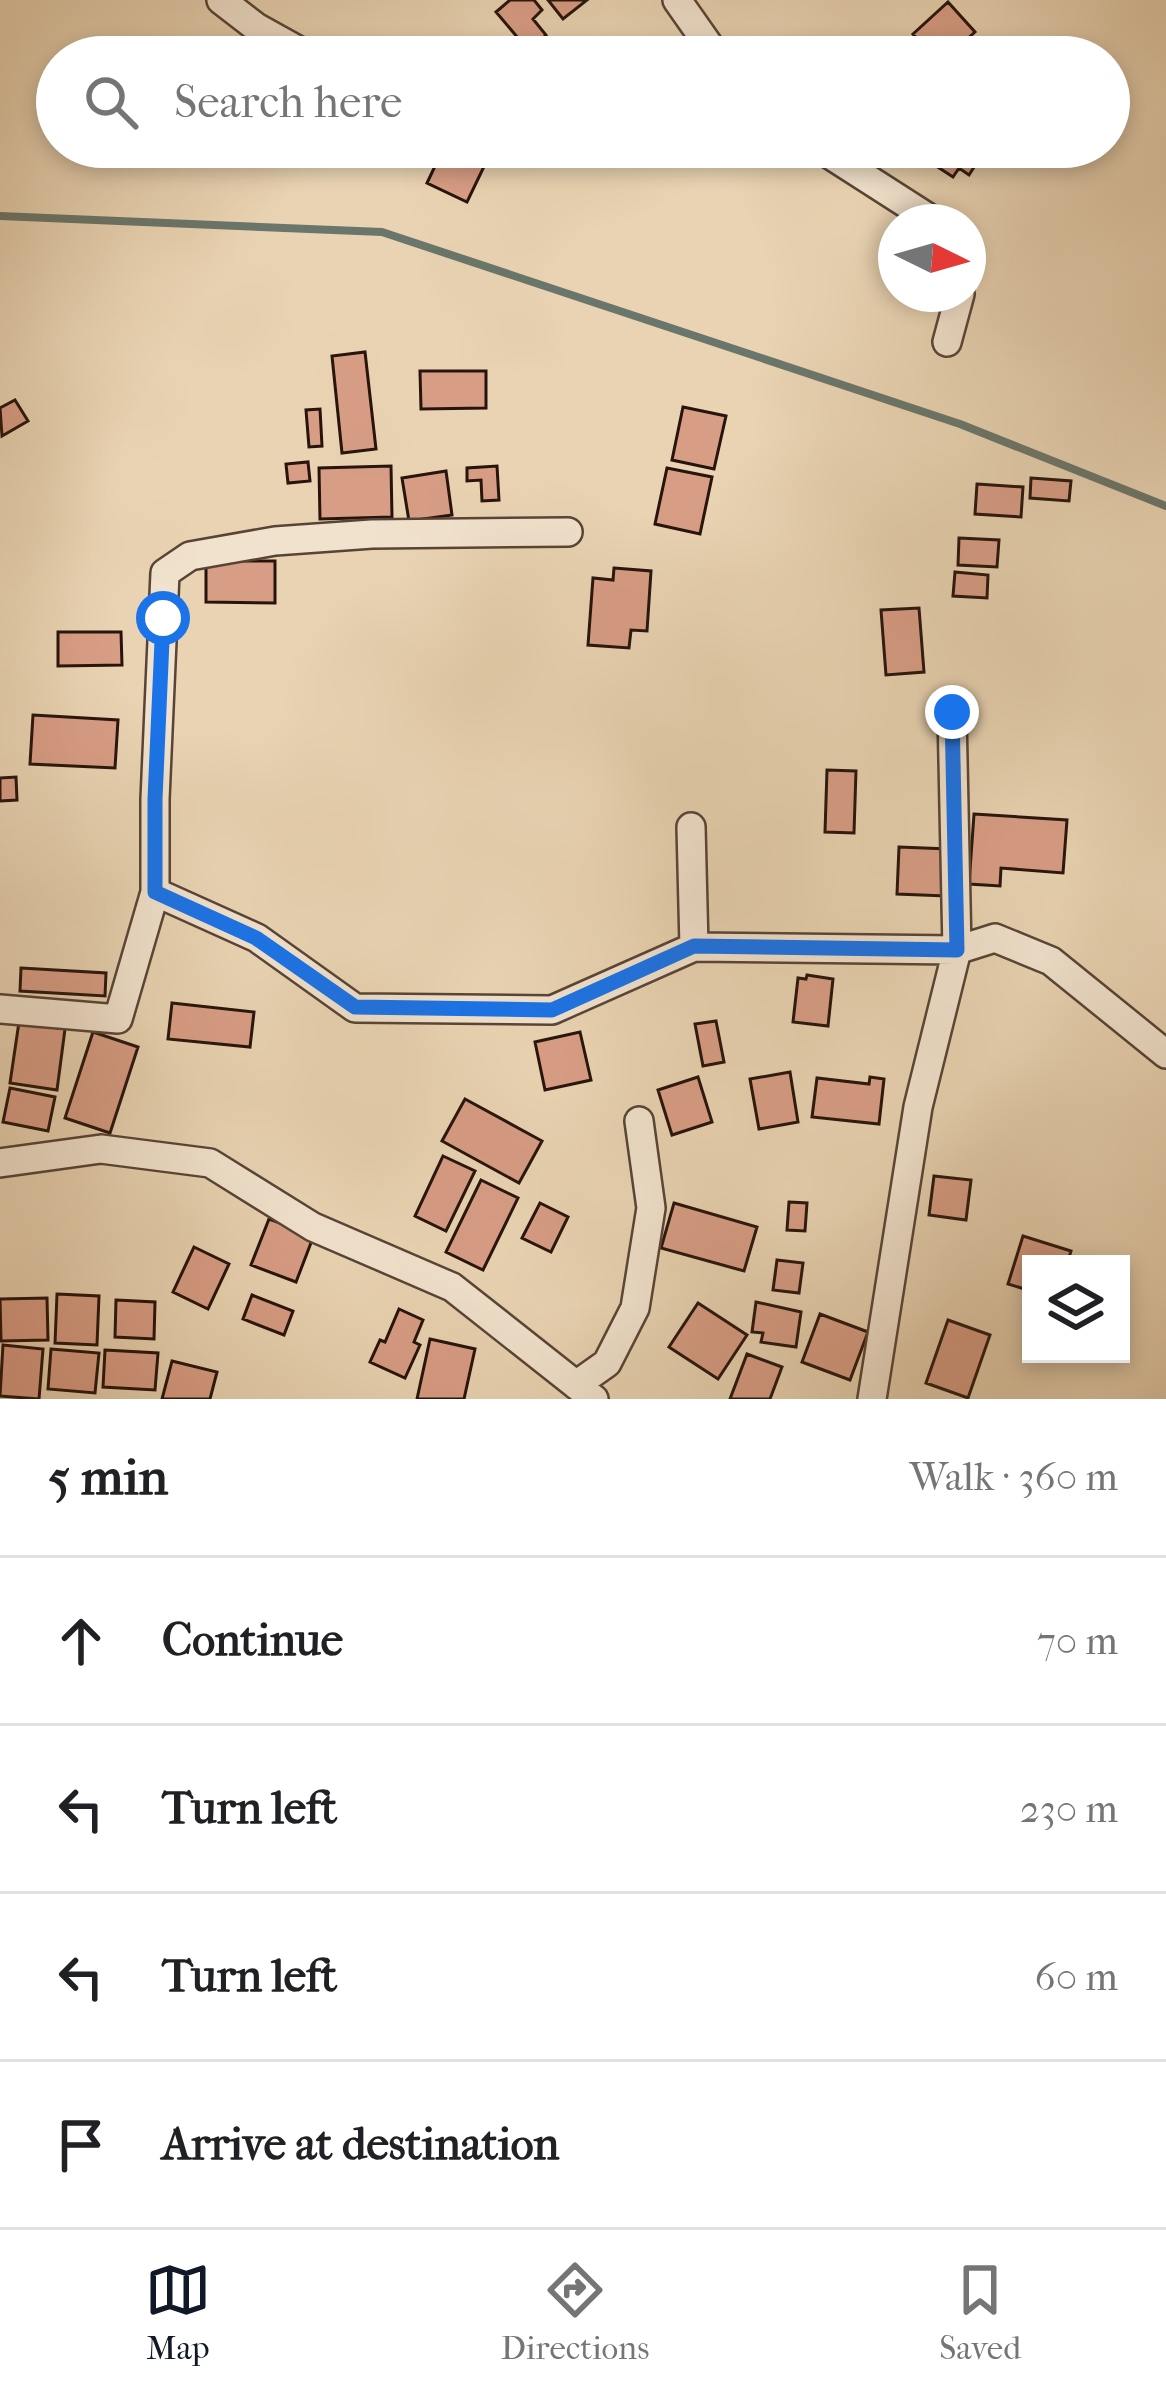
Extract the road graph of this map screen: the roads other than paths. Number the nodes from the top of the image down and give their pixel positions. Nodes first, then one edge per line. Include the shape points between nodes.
1 (221, 0) edge
2 (677, 0) edge
3 (272, 36) edge
4 (702, 36) edge
5 (851, 168) edge
6 (907, 204) edge
7 (955, 312) edge
8 (947, 342) dead end
9 (568, 532) dead end
10 (952, 712) dead end
11 (691, 827) dead end
12 (155, 892) junction
13 (694, 946) junction
14 (957, 950) junction
15 (0, 1010) edge
16 (1166, 1054) edge
17 (639, 1121) dead end
18 (0, 1163) edge
19 (585, 1392) edge
20 (872, 1399) edge

1 - 3 street
2 - 4 street
5 - 6 street
7 - 8 street
9 - 12 street via 275,541 190,556 165,573
10 - 14 street
11 - 13 street
12 - 13 street via 256,938 355,1007 552,1010
12 - 15 street via 118,1019
13 - 14 street
14 - 16 street via 995,938 1051,962
14 - 20 street via 918,1107
17 - 19 street via 651,1208 635,1308
18 - 19 street via 101,1149 210,1163 313,1227 452,1287

